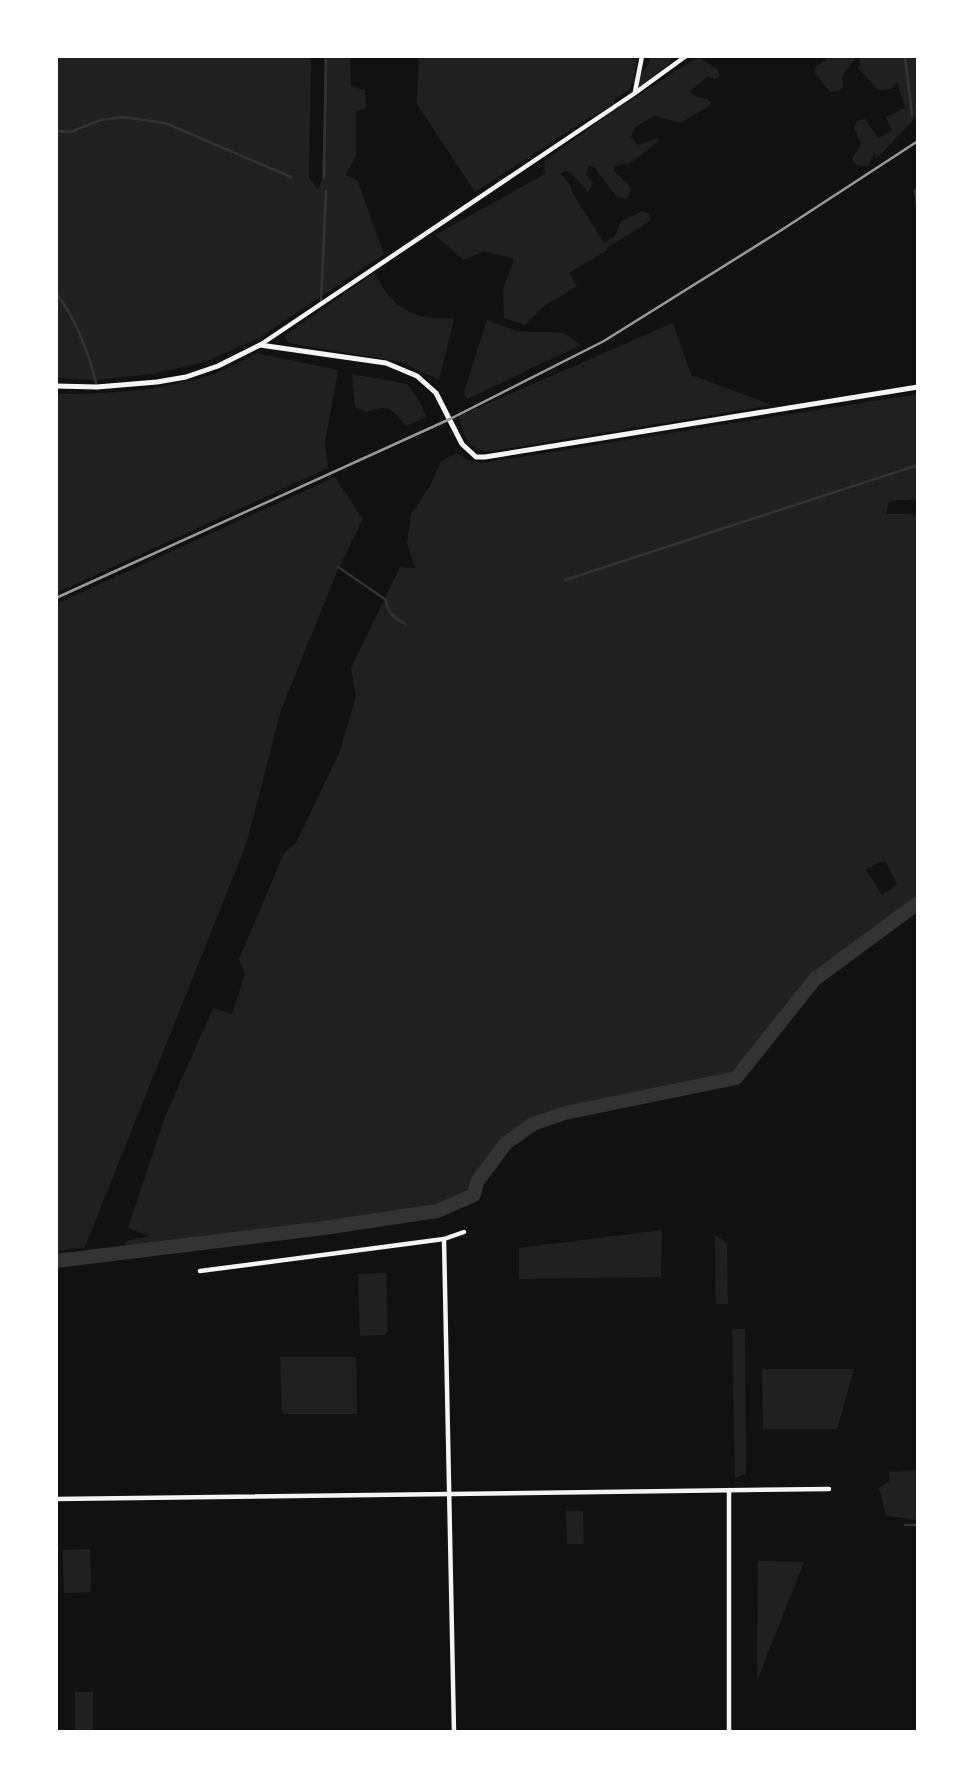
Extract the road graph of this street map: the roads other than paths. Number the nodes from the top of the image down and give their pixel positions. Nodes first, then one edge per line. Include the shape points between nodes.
1 (642, 56) edge
2 (683, 57) edge
3 (635, 93) junction
4 (260, 345) junction
5 (56, 386) edge
6 (918, 387) edge
7 (464, 1232) dead end
8 (444, 1239) junction
9 (200, 1271) dead end
10 (829, 1489) dead end
11 (729, 1490) junction
12 (450, 1494) junction
13 (56, 1499) edge
14 (454, 1732) edge
15 (729, 1732) edge

1 - 3 street
2 - 3 street
3 - 4 street
4 - 5 street via 186,377 97,387
4 - 6 street via 399,367 417,376 436,393 462,444 476,457
7 - 8 street
8 - 9 street
8 - 12 street
10 - 11 street
11 - 12 street
11 - 15 street
12 - 13 street
12 - 14 street

